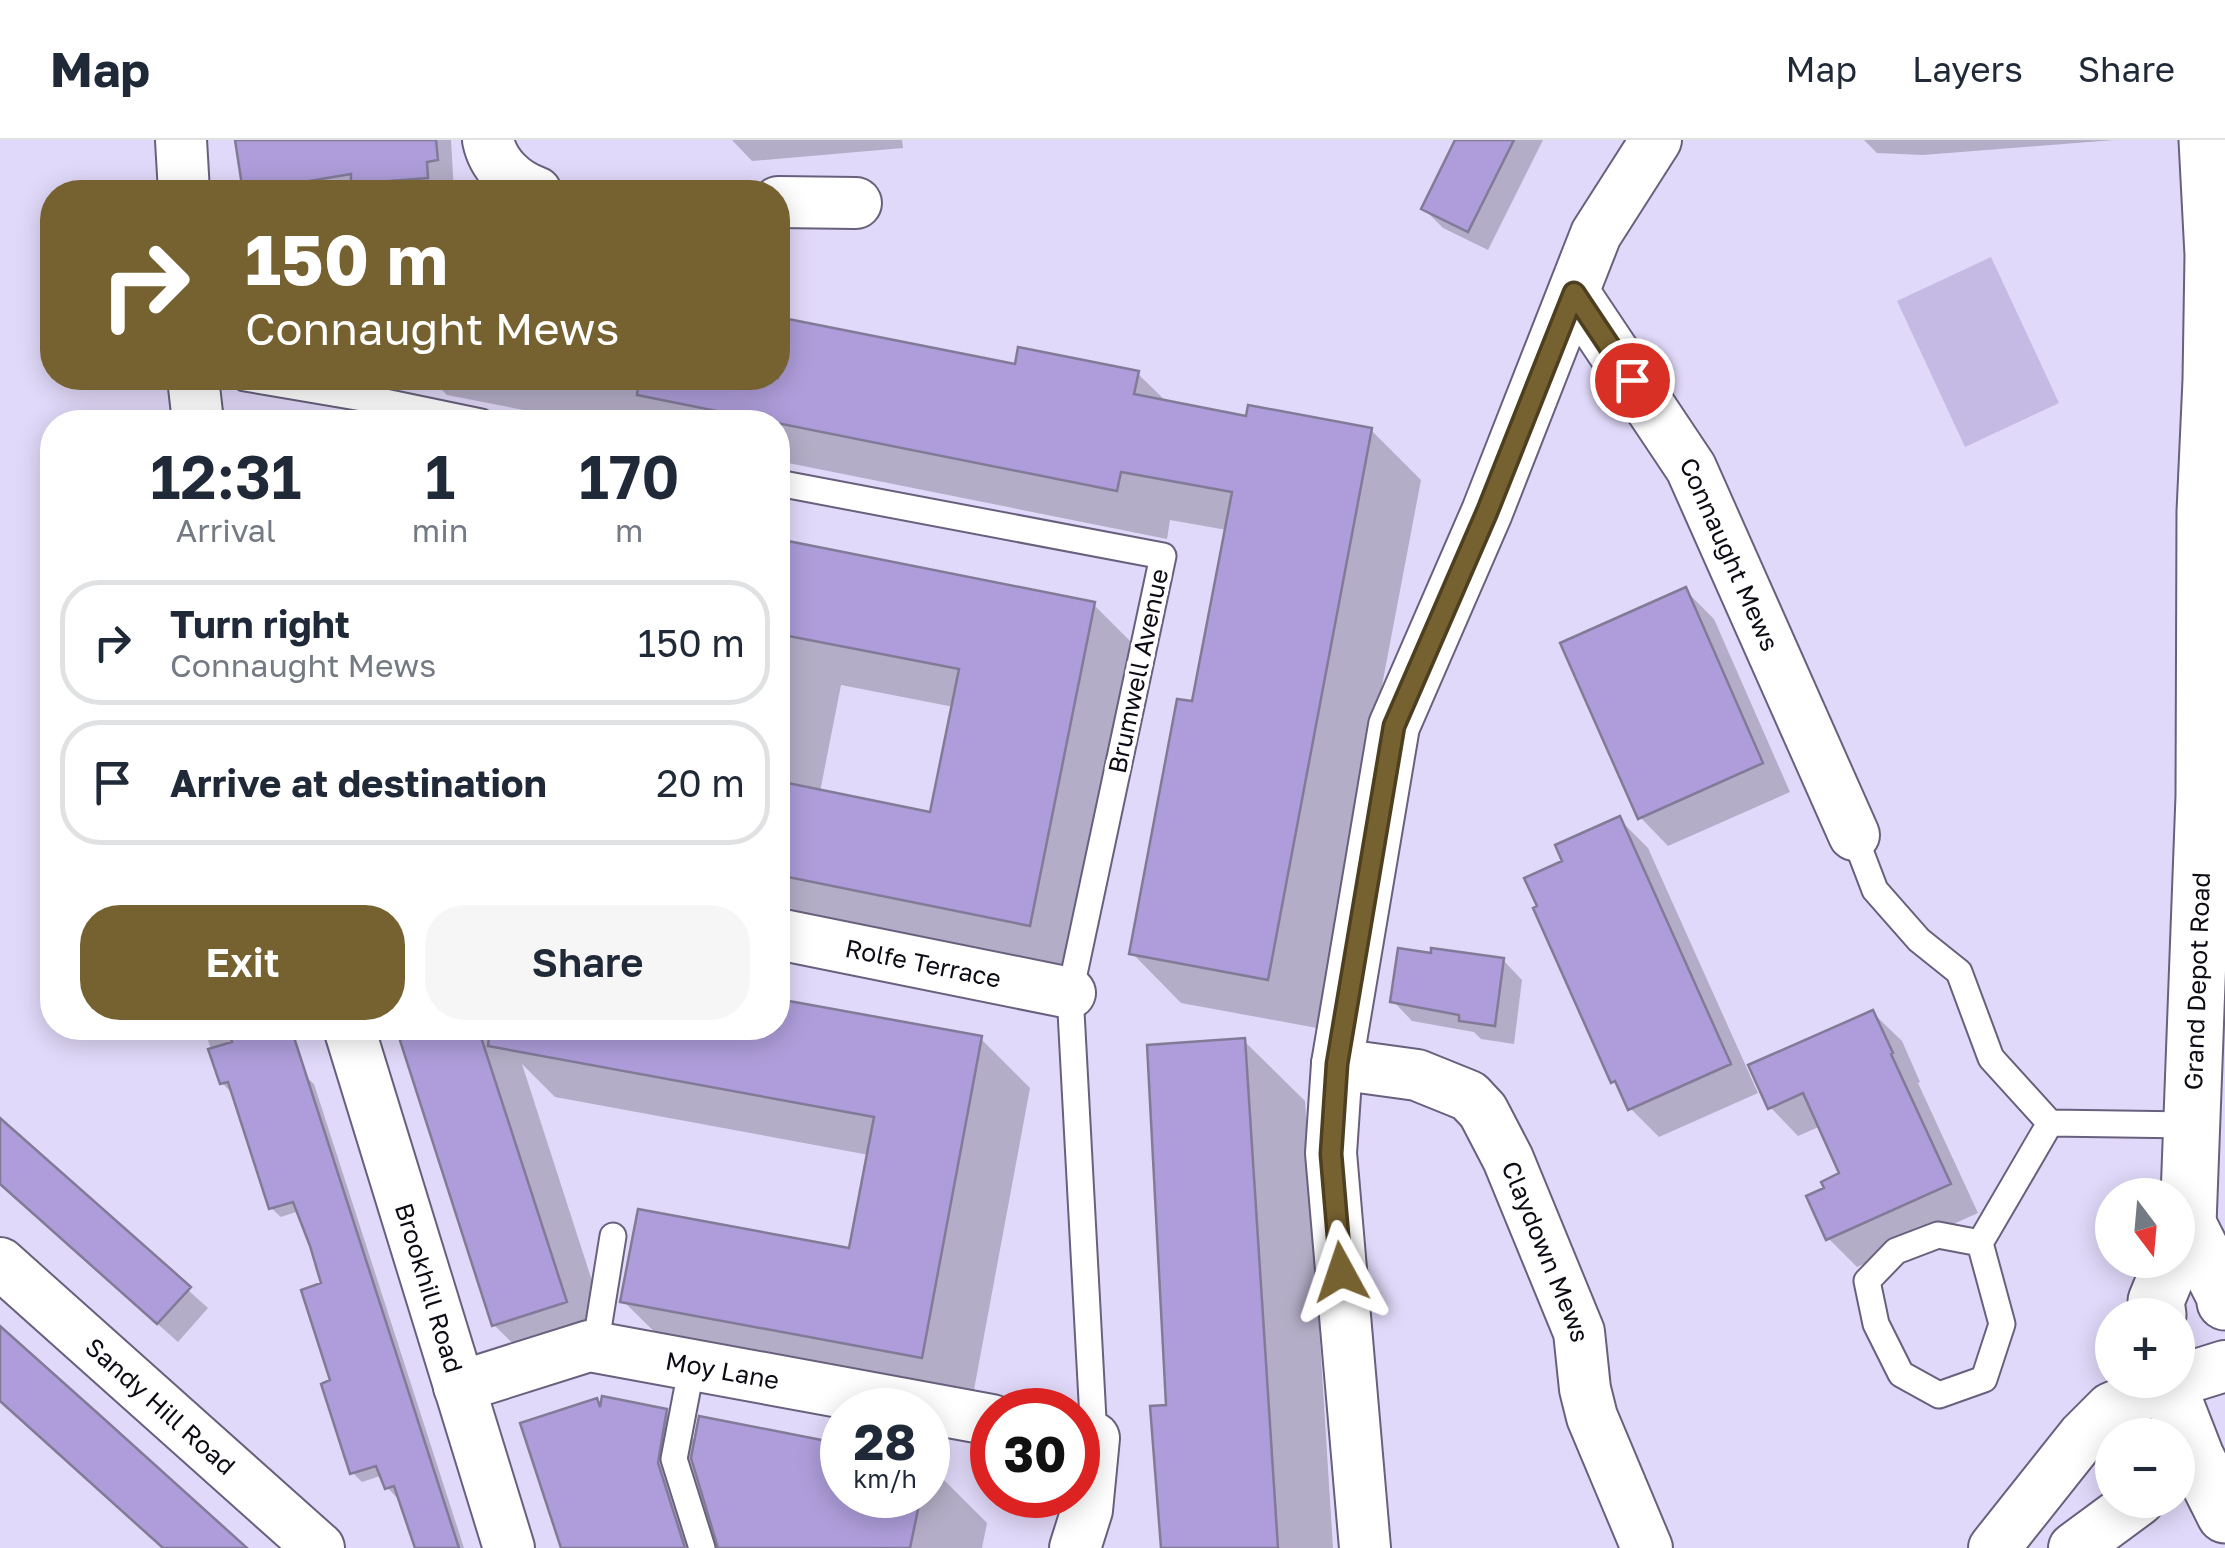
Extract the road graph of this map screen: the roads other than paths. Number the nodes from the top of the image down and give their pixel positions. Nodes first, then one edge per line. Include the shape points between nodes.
1 (181, 140) edge
2 (488, 140) edge
3 (1656, 140) edge
4 (2206, 140) edge
5 (183, 180) edge
6 (513, 180) edge
7 (790, 202) edge
8 (856, 203) dead end
9 (1574, 293) junction
10 (315, 390) edge
11 (424, 410) edge
12 (790, 485) edge
13 (1854, 834) joint
14 (790, 936) edge
15 (1070, 993) junction
16 (352, 1040) edge
17 (1337, 1064) junction
18 (2050, 1122) junction
19 (2190, 1124) junction
20 (2186, 1178) edge
21 (613, 1236) dead end
22 (1980, 1243) junction
23 (2195, 1263) edge
24 (0, 1264) edge
25 (2225, 1302) edge
26 (596, 1348) junction
27 (692, 1365) junction
28 (2225, 1366) edge
29 (2195, 1374) edge
30 (459, 1387) junction
31 (1084, 1388) edge
32 (2132, 1398) edge
33 (2173, 1398) edge
34 (970, 1416) edge
35 (2200, 1458) edge
36 (2225, 1515) edge
37 (1084, 1518) edge
38 (2115, 1518) edge
39 (319, 1548) edge
40 (509, 1548) edge
41 (702, 1548) edge
42 (1075, 1548) edge
43 (1364, 1548) edge
44 (1647, 1548) edge
45 (1994, 1548) edge
46 (2074, 1548) edge

1 - 5 street
2 - 6 street via 490,153
3 - 9 street via 1596,234
4 - 19 highway, Grand Depot Road via 2211,380
7 - 8 street
9 - 13 street, Connaught Mews via 1691,468
9 - 17 street via 1394,726
10 - 11 lane
12 - 15 lane, Brumwell Avenue via 1162,556
13 - 18 lane via 1875,890 1959,972 1991,1058
14 - 15 street, Rolfe Terrace
15 - 31 lane
16 - 30 street, Brookhill Road
17 - 43 street via 1331,1154
17 - 44 street, Claydown Mews via 1417,1075 1469,1096 1483,1112 1580,1332 1592,1417
18 - 19 lane
18 - 22 lane
19 - 20 highway, Grand Depot Road
21 - 26 lane
22 - 22 lane via 2002,1324 1984,1379 1938,1395 1901,1374 1876,1324 1867,1281 1896,1251 1938,1235
23 - 25 highway, Grand Depot Road
24 - 39 street, Sandy Hill Road
26 - 27 street, Moy Lane
26 - 30 street, Moy Lane
27 - 34 street, Moy Lane
27 - 41 lane via 674,1459
28 - 29 street
30 - 40 street, Brookhill Road
32 - 45 street via 2111,1408 2083,1436
33 - 35 highway
35 - 36 highway
37 - 42 street
38 - 46 street

